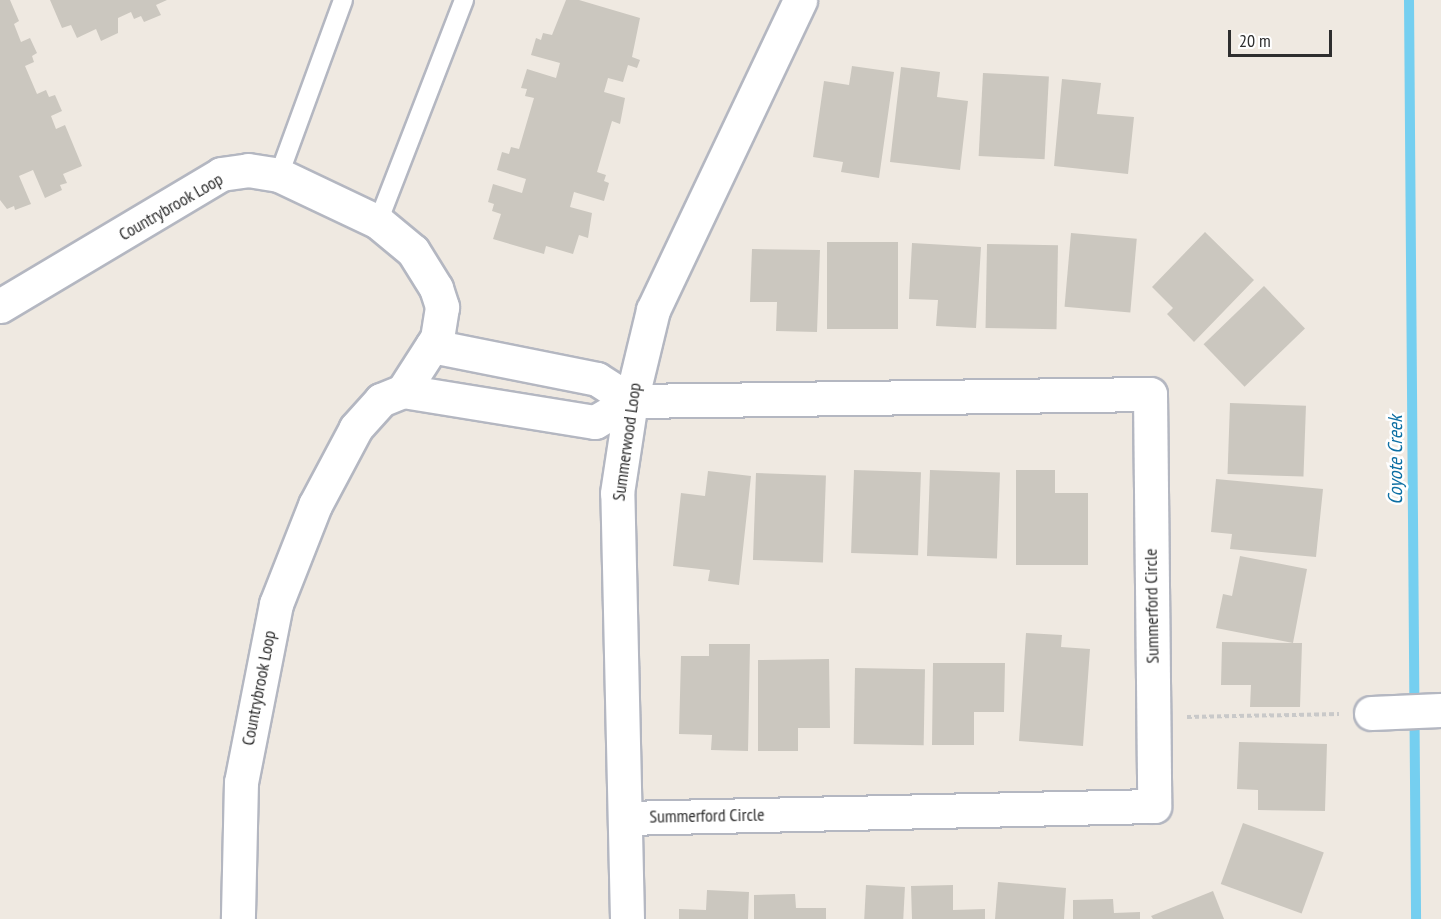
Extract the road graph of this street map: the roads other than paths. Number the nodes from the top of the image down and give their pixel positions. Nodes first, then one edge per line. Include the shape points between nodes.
1 (343, 0) edge
2 (464, 0) edge
3 (800, 0) edge
4 (279, 175) junction
5 (378, 222) junction
6 (0, 306) edge
7 (432, 346) junction
8 (403, 391) junction
9 (631, 401) junction
10 (1441, 710) edge
11 (1371, 713) road end
12 (625, 818) junction
13 (238, 919) edge
14 (627, 919) edge

1 - 4 lane
2 - 5 lane
3 - 9 street, Summerwood Loop via 653,310
4 - 5 street, Countrybrook Loop
4 - 6 street, Countrybrook Loop via 249,170 221,174
5 - 7 street, Countrybrook Loop via 412,251 436,288 442,316
7 - 8 street, Countrybrook Loop
7 - 9 street via 597,379
8 - 9 street via 595,422
8 - 13 street, Countrybrook Loop via 381,400 356,428 315,505 276,604 241,782
9 - 12 street, Summerwood Loop via 617,493
9 - 12 street, Summerford Circle via 1150,394 1155,806
10 - 11 street
12 - 14 street, Summerwood Loop

